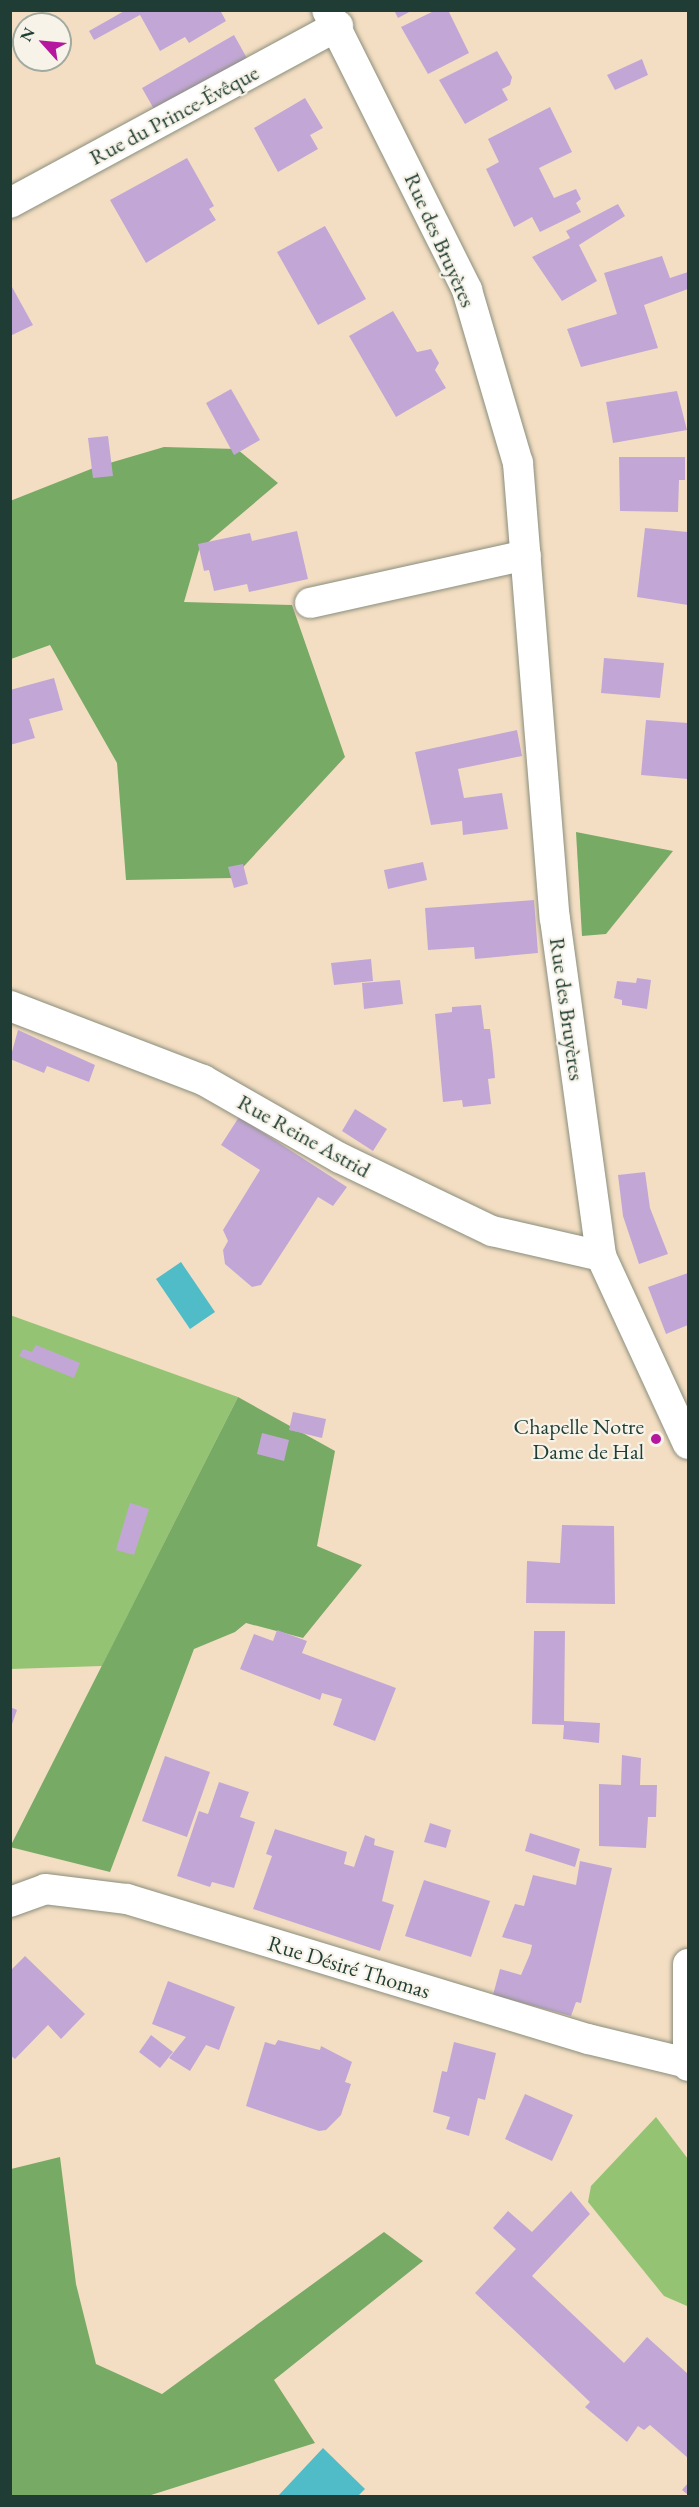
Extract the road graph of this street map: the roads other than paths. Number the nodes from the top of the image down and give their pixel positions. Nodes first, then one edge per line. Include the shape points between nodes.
1 (333, 18) edge
2 (10, 203) edge
3 (526, 555) junction
4 (310, 603) dead end
5 (10, 1006) edge
6 (601, 1256) junction
7 (688, 1444) edge
8 (10, 1902) edge
9 (688, 1964) edge
10 (688, 2065) edge

1 - 2 street, Rue du Prince-Évêque
1 - 3 street, Rue des Bruyères via 467,290 518,463
3 - 4 street
3 - 6 street, Rue des Bruyères via 555,919
5 - 6 street, Rue Reine Astrid via 203,1080 340,1158 492,1231
6 - 7 street, Rue des Bruyères
8 - 10 street, Rue Désiré Thomas via 45,1889 127,1899 588,2039
9 - 10 street

